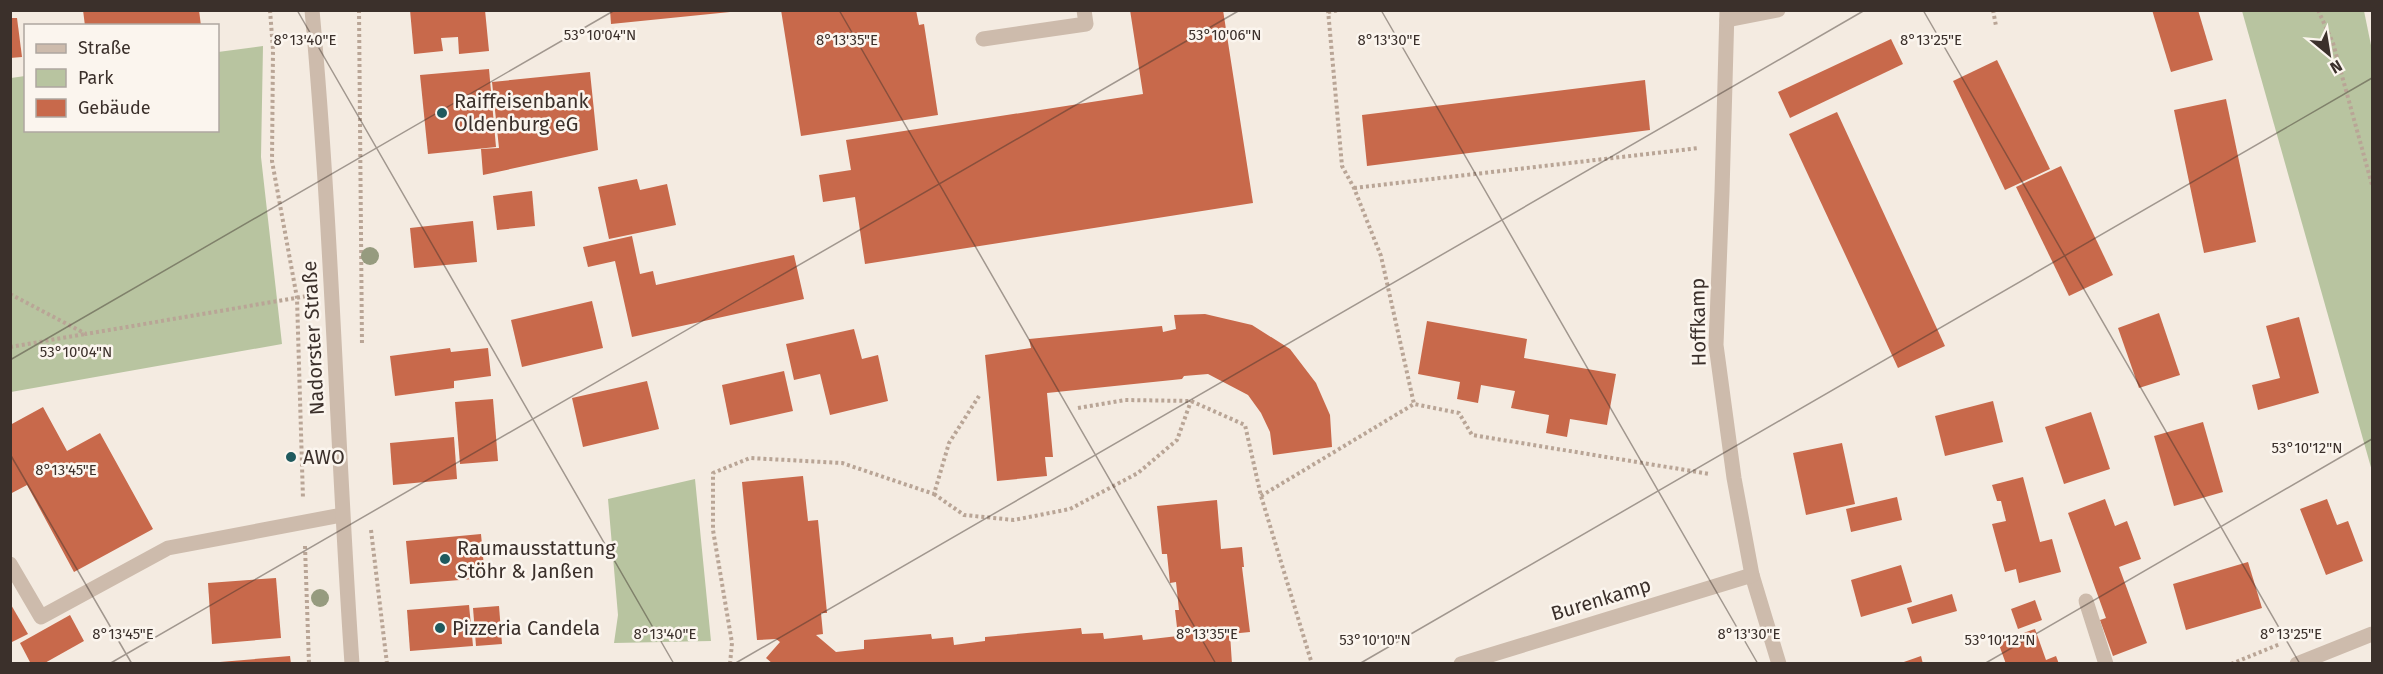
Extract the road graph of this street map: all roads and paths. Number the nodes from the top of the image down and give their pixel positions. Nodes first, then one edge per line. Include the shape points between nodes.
1 (270, 10) edge
2 (312, 10) edge
3 (359, 10) edge
4 (1084, 10) edge
5 (1340, 10) edge
6 (1778, 10) edge
7 (1992, 10) edge
8 (2318, 10) edge
9 (1328, 11) edge
10 (1727, 15) edge
11 (1996, 26) dead end
12 (983, 39) dead end
13 (1723, 145) junction
14 (2373, 185) edge
15 (1354, 188) junction
16 (332, 291) junction
17 (10, 294) edge
18 (297, 298) junction
19 (86, 334) junction
20 (10, 347) edge
21 (362, 357) dead end
22 (979, 396) dead end
23 (1191, 401) junction
24 (1413, 404) junction
25 (1078, 408) dead end
26 (1734, 478) junction
27 (934, 494) junction
28 (1261, 496) junction
29 (342, 515) junction
30 (370, 521) dead end
31 (304, 522) junction
32 (10, 564) edge
33 (1752, 575) junction
34 (2086, 601) dead end
35 (2373, 634) edge
36 (309, 663) edge
37 (352, 663) edge
38 (387, 663) edge
39 (730, 663) edge
40 (1312, 663) edge
41 (1461, 663) edge
42 (1779, 663) edge
43 (2106, 663) edge
44 (2297, 663) edge

1 - 18 path via 272,161
2 - 16 street, Nadorster Straße
3 - 21 path
4 - 12 street via 1086,24
5 - 9 path
6 - 10 street
7 - 11 path
8 - 14 path via 2333,43
9 - 15 path via 1342,166
10 - 13 street, Hoffkamp
13 - 15 path
13 - 26 street, Hoffkamp via 1716,345
15 - 24 path via 1381,256
16 - 18 path
16 - 29 street, Nadorster Straße
17 - 19 path
18 - 19 path
18 - 31 path
19 - 20 path
22 - 27 path via 949,443
23 - 25 path via 1125,400
23 - 27 path via 1177,440 1138,473 1070,509 1014,520 964,515
23 - 28 path via 1245,425
24 - 26 path via 1459,413 1472,435
24 - 28 path
26 - 33 street, Hoffkamp
27 - 39 path via 842,463 750,458 713,473 713,530 732,644
28 - 40 path
29 - 31 street
29 - 37 street, Nadorster Straße
30 - 38 path
31 - 32 street via 168,548 41,617
31 - 36 path
33 - 41 street, Burenkamp
33 - 42 street, Hoffkamp
34 - 43 street
35 - 44 street

